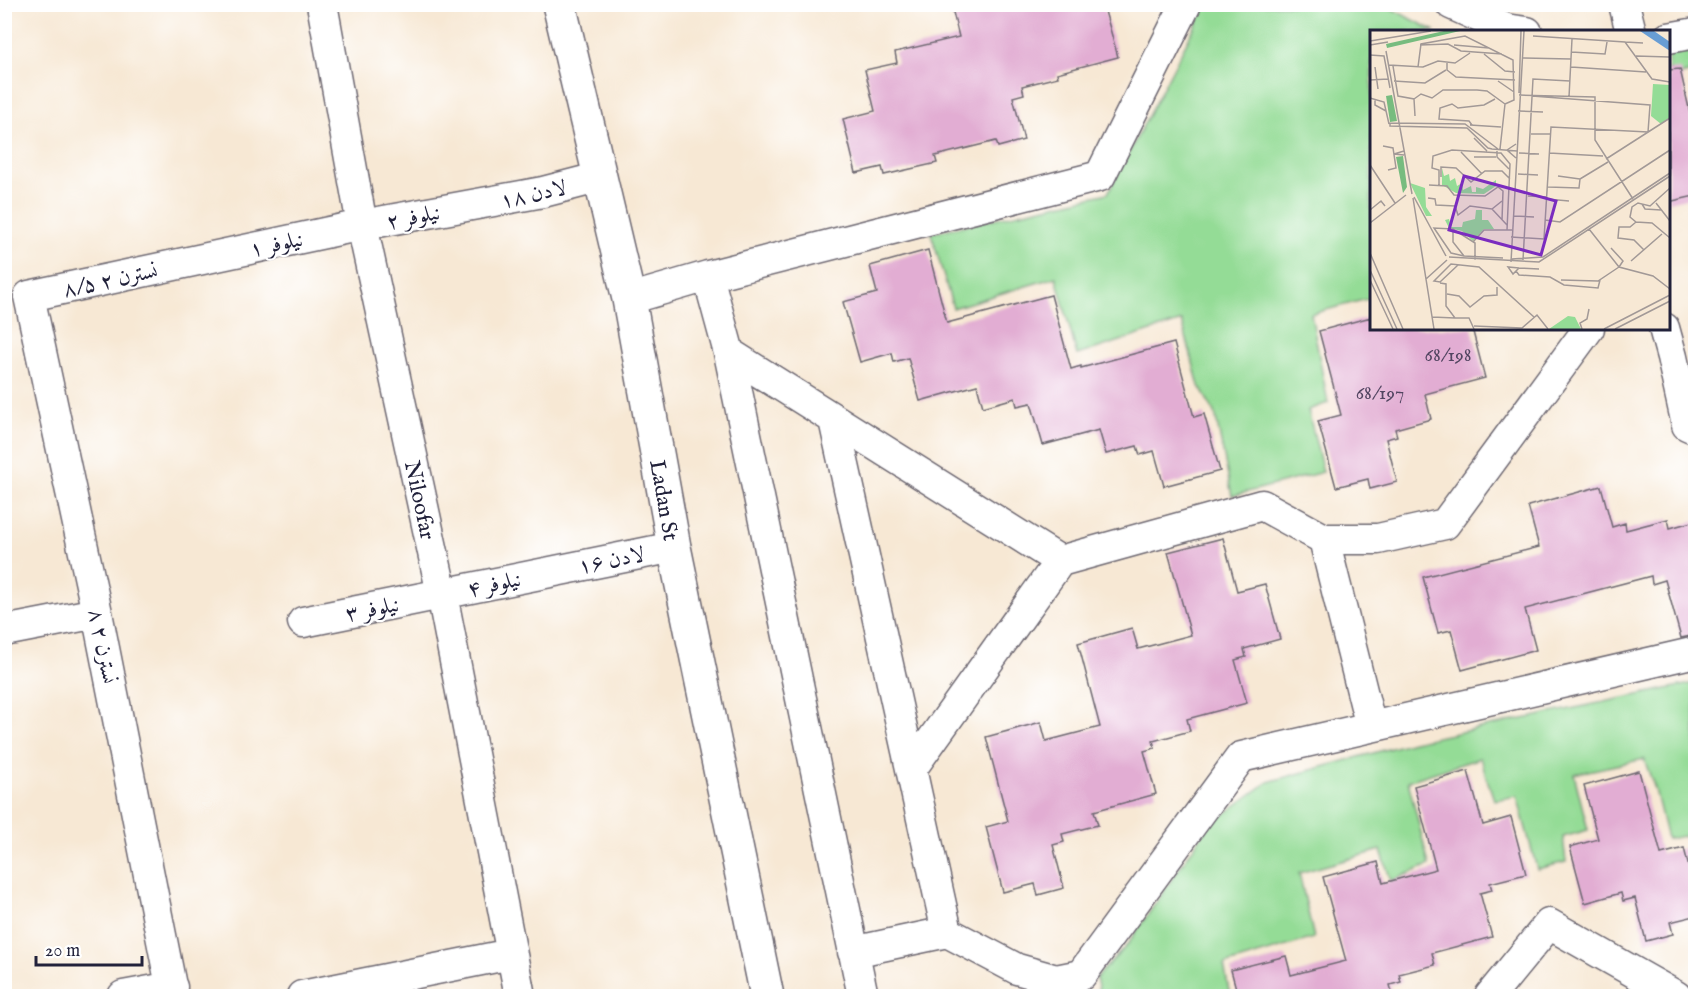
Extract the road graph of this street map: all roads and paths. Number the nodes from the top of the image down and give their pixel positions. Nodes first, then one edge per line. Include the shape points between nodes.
1 (322, 4) edge
2 (559, 4) edge
3 (1186, 4) edge
4 (1451, 4) edge
5 (1624, 4) edge
6 (1513, 30) edge
7 (1630, 30) edge
8 (1695, 33) edge
9 (1670, 38) edge
10 (601, 177) junction
11 (465, 206) joint
12 (362, 225) junction
13 (191, 261) joint
14 (708, 276) junction
15 (29, 296) joint
16 (629, 299) junction
17 (1588, 330) edge
18 (1665, 330) edge
19 (729, 353) junction
20 (834, 420) junction
21 (1695, 429) edge
22 (1324, 539) junction
23 (674, 547) junction
24 (1060, 561) junction
25 (547, 572) joint
26 (442, 594) junction
27 (97, 613) junction
28 (303, 622) dead end
29 (4, 631) edge
30 (1695, 652) edge
31 (1371, 727) junction
32 (912, 768) junction
33 (947, 932) junction
34 (854, 952) junction
35 (512, 954) junction
36 (173, 992) edge
37 (123, 996) edge
38 (302, 996) edge
39 (520, 996) edge
40 (767, 996) edge
41 (863, 996) edge
42 (1490, 996) edge
43 (1676, 996) edge

1 - 12 street, Niloofar
2 - 10 street, Ladan St
3 - 14 street via 1100,176
4 - 6 street
5 - 7 street
8 - 9 street
10 - 11 street, ۱۸ لادن
10 - 16 street, Ladan St
11 - 12 street, ۲ نیلوفر
12 - 13 street, ۱ نیلوفر
12 - 26 street, Niloofar
13 - 15 street, ۸/۵ نسترن ۲
14 - 16 street
14 - 19 street
15 - 27 street, ۸ نسترن ۲
16 - 23 street, Ladan St
17 - 22 street via 1445,524 1377,539
18 - 21 street via 1687,425
19 - 20 street
19 - 34 street
20 - 24 street
20 - 32 street
22 - 24 street via 1262,505
22 - 31 street
23 - 25 street, ۱۶ لادن
23 - 40 street, Ladan St
24 - 32 street
25 - 26 street, ۴ نیلوفر
26 - 28 street, ۳ نیلوفر
26 - 35 street, Niloofar
27 - 29 street
27 - 36 street, ۸ نسترن ۲
30 - 31 street
31 - 33 street via 1241,757 1081,975 1056,980 1017,969
32 - 33 street
33 - 34 street
34 - 41 street
35 - 38 street
35 - 39 street, Niloofar
36 - 37 street
42 - 43 street via 1549,924

